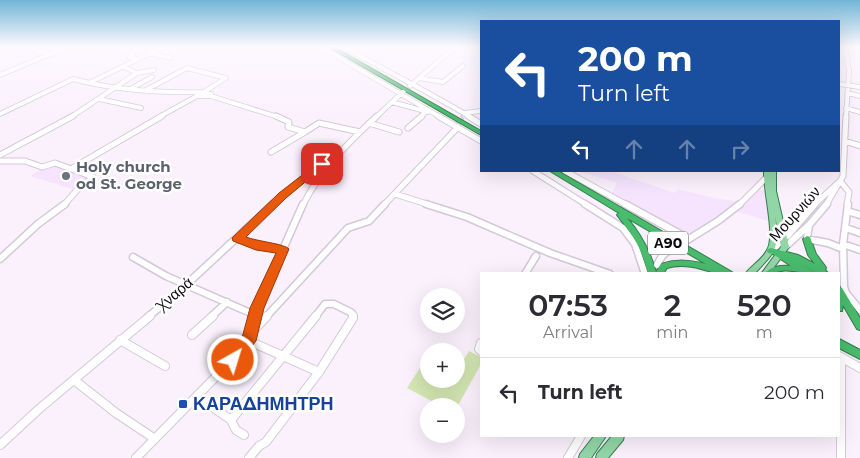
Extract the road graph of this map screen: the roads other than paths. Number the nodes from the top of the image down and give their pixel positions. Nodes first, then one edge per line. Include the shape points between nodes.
1 (16, 68) edge
2 (121, 68) edge
3 (128, 68) edge
4 (186, 68) edge
5 (188, 68) edge
6 (359, 68) edge
7 (369, 68) edge
8 (372, 68) edge
9 (381, 68) edge
10 (430, 68) edge
11 (460, 68) edge
12 (849, 68) edge
13 (154, 70) dead end
14 (137, 72) junction
15 (0, 75) edge
16 (152, 77) dead end
17 (419, 78) junction
18 (89, 84) junction
19 (840, 84) edge
20 (410, 85) junction
21 (848, 86) junction
22 (115, 87) junction
23 (860, 87) edge
24 (132, 88) junction
25 (146, 90) junction
26 (204, 92) junction
27 (403, 93) junction
28 (847, 93) junction
29 (211, 96) junction
30 (860, 96) edge
31 (99, 99) junction
32 (392, 102) junction
33 (141, 108) dead end
34 (846, 108) junction
35 (480, 110) edge
36 (426, 112) junction
37 (860, 112) edge
38 (0, 114) edge
39 (435, 114) junction
40 (465, 115) junction
41 (480, 123) edge
42 (369, 124) junction
43 (455, 124) junction
44 (408, 128) dead end
45 (480, 131) edge
46 (480, 131) edge
47 (306, 132) junction
48 (360, 132) junction
49 (399, 132) dead end
50 (840, 137) edge
51 (480, 140) edge
52 (845, 140) junction
53 (349, 142) junction
54 (860, 146) edge
55 (270, 152) dead end
56 (0, 155) edge
57 (0, 160) edge
58 (71, 169) junction
59 (535, 172) edge
60 (548, 172) edge
61 (555, 172) edge
62 (567, 172) edge
63 (773, 172) edge
64 (766, 175) edge
65 (840, 181) junction
66 (756, 188) junction
67 (770, 191) junction
68 (395, 194) junction
69 (847, 211) junction
70 (621, 215) junction
71 (860, 215) edge
72 (809, 224) junction
73 (846, 228) junction
74 (860, 233) edge
75 (237, 238) junction
76 (807, 239) junction
77 (843, 246) junction
78 (283, 249) junction
79 (780, 249) junction
80 (669, 250) dead end
81 (860, 250) edge
82 (536, 256) dead end
83 (133, 257) dead end
84 (0, 259) edge
85 (658, 269) edge
86 (526, 272) edge
87 (604, 272) edge
88 (644, 272) edge
89 (651, 272) edge
90 (720, 272) edge
91 (721, 272) edge
92 (721, 272) edge
93 (752, 272) edge
94 (768, 272) edge
95 (771, 272) edge
96 (808, 272) edge
97 (822, 272) edge
98 (825, 272) edge
99 (187, 284) junction
100 (840, 292) edge
101 (226, 302) junction
102 (860, 310) edge
103 (255, 315) junction
104 (860, 326) edge
105 (252, 332) junction
106 (192, 335) dead end
107 (840, 338) edge
108 (120, 340) junction
109 (248, 341) junction
110 (840, 344) edge
111 (860, 350) edge
112 (860, 355) edge
113 (284, 356) junction
114 (840, 357) edge
115 (164, 366) dead end
116 (860, 368) edge
117 (318, 372) junction
118 (74, 380) junction
119 (198, 397) junction
120 (231, 420) junction
121 (244, 435) dead end
122 (580, 437) edge
123 (600, 437) edge
124 (618, 437) edge
125 (155, 439) junction
126 (0, 445) edge
127 (136, 458) edge
128 (250, 458) edge
129 (568, 458) edge
130 (584, 458) edge
131 (601, 458) edge
132 (840, 458) edge

1 - 15 street
2 - 18 street
3 - 14 street
4 - 25 street
5 - 26 street via 226,78
6 - 27 street
7 - 45 highway
8 - 46 highway
9 - 20 street
10 - 17 street
11 - 17 street via 443,82
12 - 21 street
13 - 14 street
14 - 22 street
16 - 24 street
17 - 20 street
18 - 22 street
18 - 38 street via 70,80
19 - 21 street
20 - 40 street via 438,97
21 - 23 street
21 - 28 street
22 - 24 street
22 - 31 street
24 - 25 street
25 - 26 street
26 - 29 street
27 - 32 street, Χναρά
27 - 39 street
28 - 30 street
28 - 34 street
29 - 47 street via 276,116 289,122 291,129
29 - 58 street via 197,96 187,101
31 - 33 street
31 - 56 street
32 - 36 street
32 - 42 street, Χναρά
34 - 37 street
34 - 52 street
35 - 40 street
36 - 39 street
36 - 44 street
39 - 43 street
40 - 41 street
42 - 48 street, Χναρά
42 - 49 street
43 - 51 street
43 - 68 street
47 - 48 street via 319,122
47 - 55 street
48 - 53 street, Χναρά
50 - 52 street
52 - 54 street
52 - 65 street via 844,172
53 - 75 street, Χναρά via 283,195
53 - 78 street, Χναρά via 312,186
57 - 58 street via 42,167 55,163
58 - 84 street via 92,178
59 - 88 street via 623,228 635,244
60 - 70 highway, Α90
61 - 92 highway, Α90
62 - 66 street via 686,240 725,217
63 - 67 main road
64 - 66 street
64 - 67 main road
65 - 69 street via 849,192
65 - 72 street, Μουρνιών
65 - 79 street, Μουρνιών via 818,200
66 - 67 street
67 - 79 main road
67 - 79 main road via 773,231
68 - 87 street via 467,216 550,253
68 - 105 street via 366,223 348,228
69 - 71 street
69 - 73 street
70 - 89 highway via 644,246
70 - 91 highway, Α90
72 - 76 street
72 - 79 street, Μουρνιών
73 - 74 street
73 - 77 street
75 - 78 street
75 - 99 street, Χναρά
76 - 77 street
76 - 98 highway via 812,255
77 - 81 street
77 - 102 street via 844,287
78 - 103 street, Χναρά
79 - 93 main road
79 - 94 main road, Μουρνιών
79 - 96 highway
79 - 97 highway
80 - 85 street via 662,256
82 - 86 street
83 - 99 street
85 - 90 highway via 674,262
95 - 96 highway via 779,268
99 - 101 street
99 - 108 street, Χναρά
100 - 104 highway
101 - 103 street
101 - 106 street
103 - 105 street, Χναρά
105 - 109 street
107 - 111 highway
108 - 115 street
108 - 118 street, Χναρά
109 - 113 street
109 - 119 street
110 - 112 highway
113 - 117 street
113 - 117 street via 325,304 334,304 351,312 353,318
113 - 120 street
114 - 116 street
114 - 132 street
117 - 128 street via 266,442
118 - 125 street
118 - 126 street, Χναρά
119 - 120 street
119 - 125 street
120 - 121 street via 236,430
122 - 129 street
123 - 130 main road
124 - 131 main road
125 - 127 street

